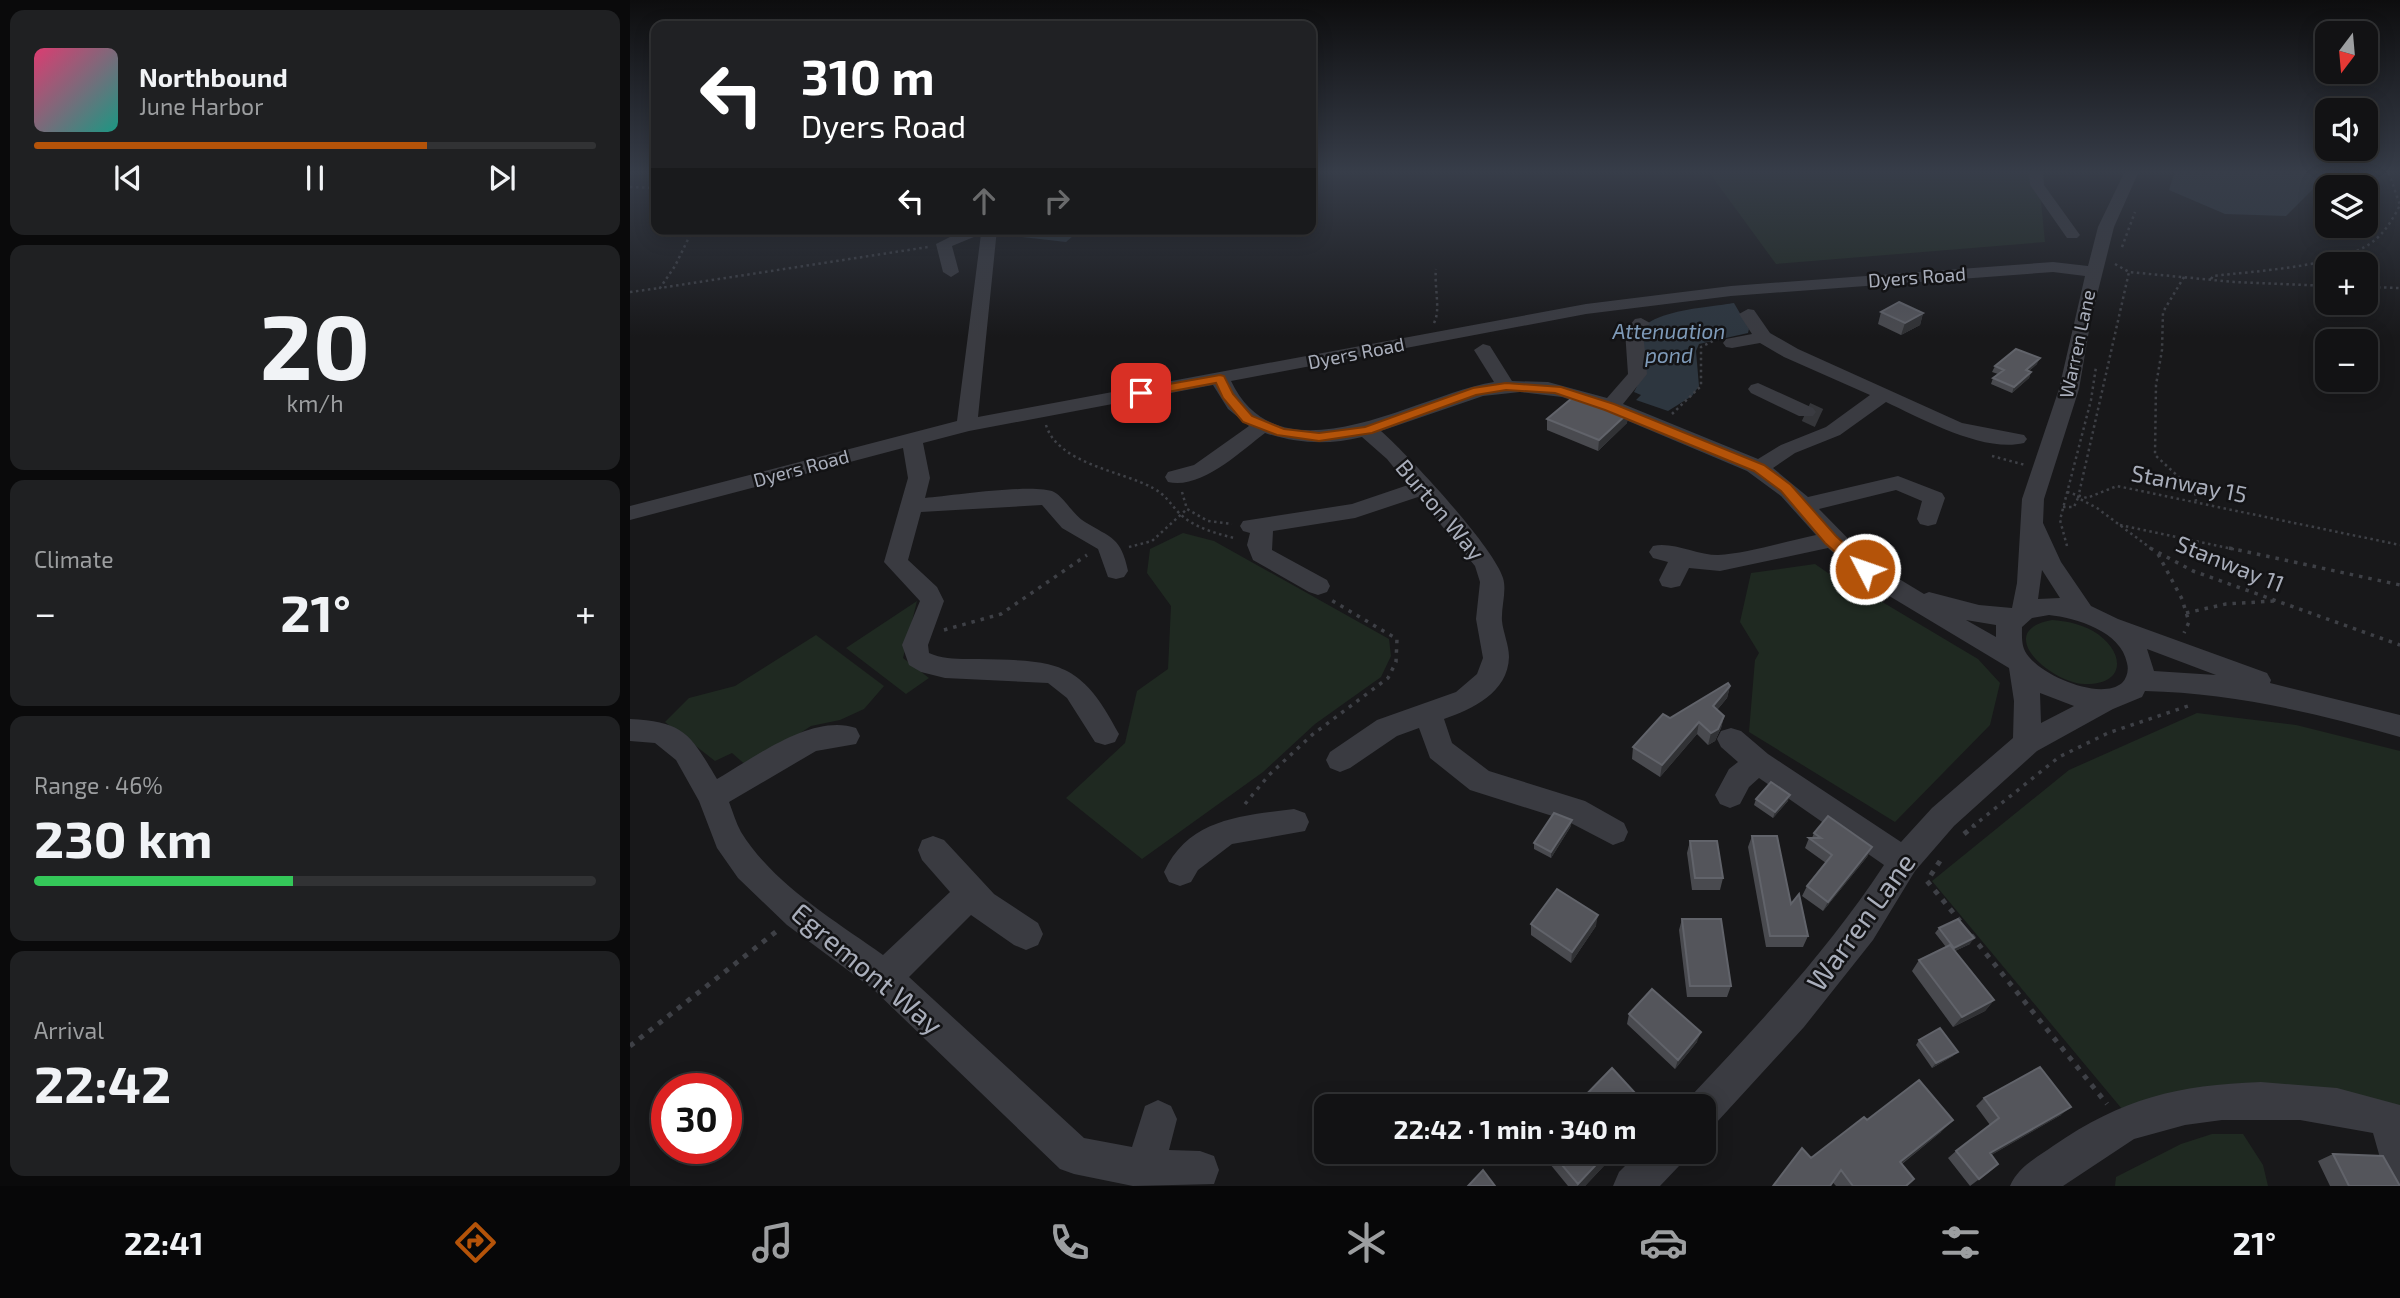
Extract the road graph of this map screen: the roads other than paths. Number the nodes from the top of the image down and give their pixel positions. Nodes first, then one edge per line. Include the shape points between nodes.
1 (2066, 226) edge
2 (2106, 226) edge
3 (966, 235) edge
4 (988, 235) edge
5 (2072, 235) dead end
6 (951, 272) dead end
7 (2093, 272) junction
8 (1748, 314) dead end
9 (1641, 323) dead end
10 (1763, 337) junction
11 (1732, 343) road end
12 (1483, 350) dead end
13 (1220, 379) junction
14 (1506, 387) junction
15 (1758, 389) dead end
16 (1884, 394) junction
17 (1609, 407) junction
18 (967, 425) junction
19 (1262, 426) junction
20 (1838, 428) junction
21 (1367, 430) junction
22 (912, 439) junction
23 (2017, 439) dead end
24 (1759, 468) junction
25 (1180, 476) road end
26 (1422, 488) junction
27 (911, 506) junction
28 (1802, 506) junction
29 (630, 513) edge
30 (1928, 519) dead end
31 (2032, 521) junction
32 (1830, 540) junction
33 (1112, 554) road end
34 (1671, 580) dead end
35 (1320, 590) road end
36 (1911, 597) junction
37 (2081, 611) junction
38 (2019, 614) junction
39 (2107, 623) junction
40 (2020, 665) junction
41 (2140, 681) junction
42 (2105, 700) junction
43 (2308, 700) junction
44 (1427, 714) junction
45 (2400, 726) edge
46 (630, 730) edge
47 (1105, 734) dead end
48 (846, 736) dead end
49 (1731, 739) dead end
50 (2027, 743) junction
51 (1340, 760) dead end
52 (1758, 762) junction
53 (1730, 795) dead end
54 (712, 797) junction
55 (1294, 822) dead end
56 (1613, 832) dead end
57 (933, 850) dead end
58 (1904, 861) junction
59 (1180, 872) dead end
60 (971, 893) junction
61 (1026, 934) dead end
62 (885, 977) junction
63 (1716, 1096) edge
64 (1157, 1119) dead end
65 (2394, 1121) edge
66 (1654, 1164) edge
67 (2400, 1166) edge
68 (1145, 1170) junction
69 (1200, 1170) dead end
70 (2043, 1182) edge
71 (1633, 1186) edge

1 - 5 street
2 - 7 street, Warren Lane
3 - 6 street via 944,244
4 - 18 street
7 - 13 street, Dyers Road via 2053,267 1731,291 1586,309
7 - 31 street, Warren Lane via 2069,389 2033,499
8 - 10 street
9 - 17 street via 1634,331 1640,373
10 - 11 street
10 - 16 street
12 - 14 street
13 - 18 street, Dyers Road
13 - 19 street via 1237,410
14 - 17 street via 1556,390
14 - 21 street via 1445,400
15 - 20 street
16 - 20 street
16 - 23 street via 1990,446
17 - 24 street
18 - 22 street, Dyers Road
19 - 21 street via 1319,437
19 - 25 street via 1202,470
20 - 24 street via 1788,449
21 - 26 street, Burton Way
22 - 27 street via 919,478
22 - 29 street, Dyers Road
24 - 28 street
26 - 35 street via 1355,511 1250,530 1261,554
26 - 44 street, Burton Way via 1486,564 1492,582 1489,619 1496,658 1488,680 1466,700
27 - 33 street via 1048,498 1069,523
27 - 47 street via 896,562 932,601 916,653 929,664 1055,674 1086,702
28 - 30 street via 1898,482 1934,498
28 - 32 street
31 - 37 street via 2050,564
31 - 38 street, Warren Lane via 2029,583
32 - 34 street via 1734,562 1708,563 1672,555
32 - 36 street via 1865,569
36 - 38 street via 1979,614
36 - 40 street
37 - 38 street via 2049,606
37 - 39 street
38 - 40 street, Warren Lane via 2009,624 2007,641
39 - 41 street via 2136,652
39 - 43 street
40 - 42 street via 2061,692
40 - 50 street, Warren Lane via 2028,701
41 - 42 street, Warren Lane via 2133,690
41 - 43 street via 2220,684
42 - 50 street, Warren Lane
43 - 45 street
44 - 51 street, Burton Way via 1387,728
44 - 56 street via 1440,750 1480,781 1574,810
46 - 54 street, Egremont Way via 661,732 686,752
48 - 54 street via 811,740
49 - 52 street
50 - 58 street, Warren Lane via 1943,817
52 - 53 street via 1739,778
52 - 58 street
54 - 62 street, Egremont Way via 728,838 749,868 799,914
55 - 59 street via 1225,832 1187,860
57 - 60 street
58 - 63 street, Warren Lane via 1861,929 1792,1015
60 - 61 street
60 - 62 street
62 - 68 street, Egremont Way via 1073,1155
64 - 68 street
65 - 67 street
65 - 70 street via 2341,1108 2250,1099 2210,1101 2124,1124
66 - 71 street
68 - 69 street, Egremont Way

